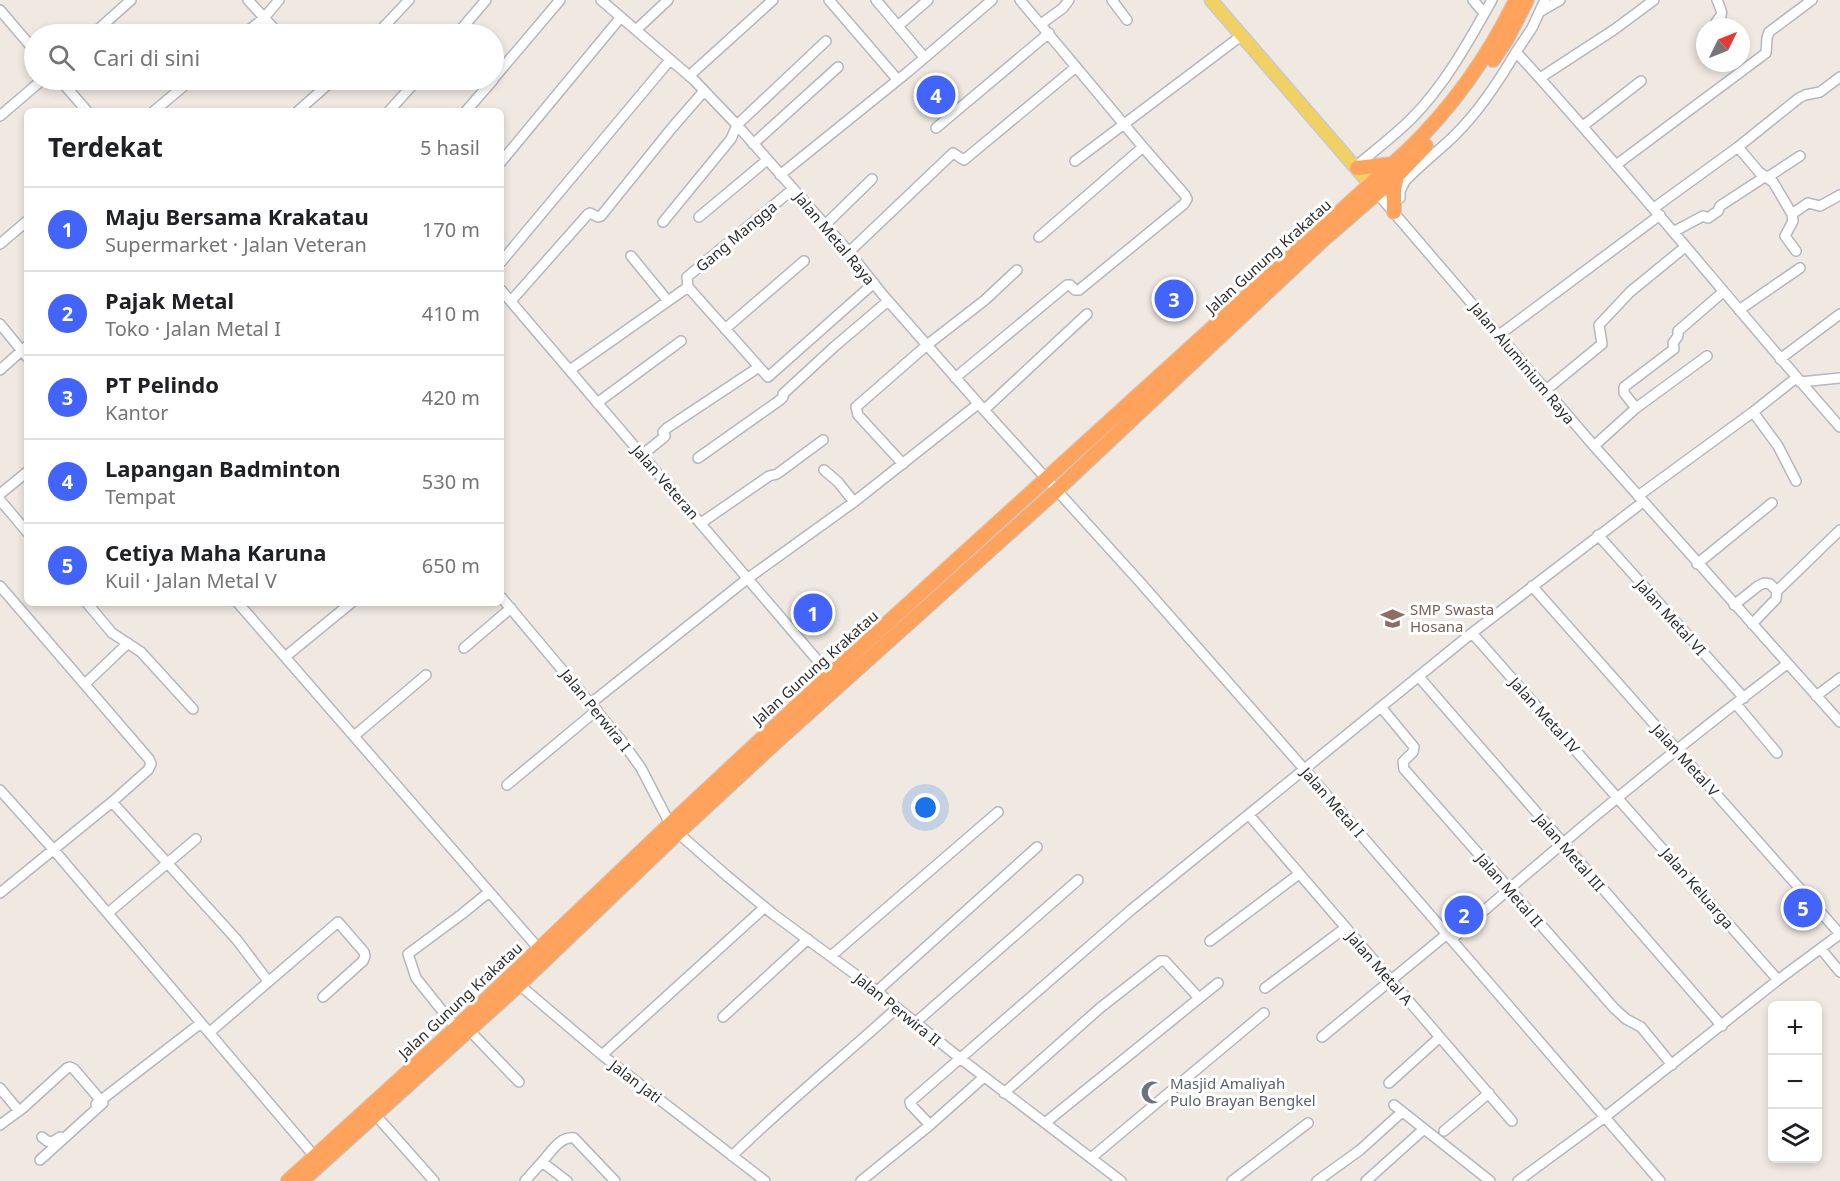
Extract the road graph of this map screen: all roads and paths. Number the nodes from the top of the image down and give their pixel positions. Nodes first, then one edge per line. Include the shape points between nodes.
1 (131, 0) edge
2 (248, 0) edge
3 (279, 0) edge
4 (410, 0) edge
5 (486, 0) edge
6 (561, 0) edge
7 (601, 0) edge
8 (668, 0) edge
9 (773, 0) edge
10 (829, 0) edge
11 (876, 0) edge
12 (928, 0) edge
13 (992, 0) edge
14 (1020, 0) edge
15 (1069, 0) edge
16 (1112, 0) edge
17 (1211, 0) edge
18 (1473, 0) edge
19 (1492, 0) edge
20 (1516, 0) edge
21 (1527, 0) edge
22 (1545, 0) edge
23 (1560, 0) edge
24 (1654, 0) edge
25 (1717, 0) edge
26 (1812, 0) edge
27 (0, 10) edge
28 (1541, 11) junction
29 (1484, 13) junction
30 (621, 17) junction
31 (264, 18) junction
32 (1720, 18) edge
33 (1127, 20) dead end
34 (104, 24) edge
35 (256, 24) edge
36 (270, 24) edge
37 (387, 24) edge
38 (466, 24) edge
39 (1041, 24) junction
40 (898, 26) junction
41 (636, 30) junction
42 (1049, 33) junction
43 (1241, 36) junction
44 (24, 38) edge
45 (826, 41) dead end
46 (1516, 52) junction
47 (924, 57) junction
48 (670, 60) junction
49 (504, 66) edge
50 (838, 67) dead end
51 (1077, 67) junction
52 (689, 76) junction
53 (1840, 77) edge
54 (1540, 78) junction
55 (897, 79) junction
56 (1641, 81) dead end
57 (30, 90) edge
58 (69, 90) edge
59 (179, 90) edge
60 (322, 90) edge
61 (408, 90) edge
62 (484, 90) edge
63 (704, 91) junction
64 (84, 108) edge
65 (158, 108) edge
66 (301, 108) edge
67 (392, 108) edge
68 (469, 108) edge
69 (0, 116) edge
70 (737, 124) junction
71 (1124, 124) junction
72 (1583, 126) junction
73 (936, 128) dead end
74 (753, 144) junction
75 (1143, 147) junction
76 (1738, 147) junction
77 (1800, 156) dead end
78 (504, 158) edge
79 (767, 160) junction
80 (1075, 161) dead end
81 (1616, 165) junction
82 (1356, 167) junction
83 (1395, 170) junction
84 (780, 175) junction
85 (1767, 176) junction
86 (872, 179) dead end
87 (793, 189) junction
88 (1374, 189) junction
89 (1840, 195) edge
90 (1657, 211) junction
91 (1792, 214) junction
92 (699, 217) dead end
93 (1399, 218) junction
94 (663, 222) dead end
95 (24, 224) edge
96 (825, 225) junction
97 (1673, 232) junction
98 (1038, 237) dead end
99 (0, 244) edge
100 (1685, 247) junction
101 (1796, 251) dead end
102 (849, 252) junction
103 (631, 256) dead end
104 (504, 258) edge
105 (804, 261) dead end
106 (1800, 268) dead end
107 (1017, 270) dead end
108 (874, 283) junction
109 (688, 287) junction
110 (1724, 292) junction
111 (504, 293) edge
112 (511, 301) junction
113 (668, 301) junction
114 (888, 301) junction
115 (1739, 309) junction
116 (1087, 314) dead end
117 (1840, 314) edge
118 (0, 324) edge
119 (725, 330) junction
120 (1499, 335) junction
121 (681, 341) dead end
122 (927, 345) junction
123 (24, 350) edge
124 (24, 352) edge
125 (1707, 356) dead end
126 (1780, 358) junction
127 (759, 367) junction
128 (0, 370) edge
129 (570, 370) junction
130 (956, 378) junction
131 (1840, 378) edge
132 (1798, 380) junction
133 (1546, 390) junction
134 (597, 403) junction
135 (981, 407) junction
136 (1636, 408) junction
137 (1753, 412) junction
138 (1840, 428) edge
139 (823, 440) dead end
140 (1594, 446) junction
141 (642, 455) junction
142 (698, 458) dead end
143 (903, 465) junction
144 (824, 470) dead end
145 (24, 474) edge
146 (1046, 479) junction
147 (1797, 481) dead end
148 (1056, 490) junction
149 (0, 494) edge
150 (1641, 499) junction
151 (0, 500) edge
152 (854, 502) junction
153 (1772, 503) dead end
154 (701, 523) junction
155 (24, 528) edge
156 (1840, 531) edge
157 (1598, 535) junction
158 (1697, 564) junction
159 (747, 579) junction
160 (0, 585) edge
161 (1532, 586) junction
162 (1777, 591) junction
163 (504, 600) edge
164 (1734, 605) junction
165 (90, 606) edge
166 (241, 606) edge
167 (347, 606) edge
168 (511, 608) junction
169 (1752, 624) junction
170 (1472, 633) junction
171 (128, 643) junction
172 (464, 648) dead end
173 (285, 657) junction
174 (1787, 664) junction
175 (426, 675) dead end
176 (830, 675) junction
177 (1419, 677) junction
178 (1840, 678) edge
179 (85, 684) junction
180 (1816, 696) junction
181 (1740, 701) junction
182 (594, 707) junction
183 (1381, 707) junction
184 (193, 709) dead end
185 (1840, 722) edge
186 (354, 736) junction
187 (1676, 749) junction
188 (1778, 753) dead end
189 (1305, 770) junction
190 (507, 785) dead end
191 (0, 790) edge
192 (1618, 797) junction
193 (112, 802) junction
194 (998, 812) dead end
195 (1249, 815) junction
196 (674, 828) junction
197 (196, 839) dead end
198 (1563, 843) junction
199 (1038, 847) dead end
200 (53, 849) junction
201 (167, 862) junction
202 (1299, 874) junction
203 (1078, 880) dead end
204 (1509, 889) junction
205 (489, 892) junction
206 (0, 893) edge
207 (765, 907) junction
208 (108, 913) junction
209 (1345, 928) junction
210 (1840, 934) edge
211 (1449, 937) junction
212 (808, 939) junction
213 (1210, 942) dead end
214 (539, 949) junction
215 (1821, 949) junction
216 (831, 956) junction
217 (1840, 972) edge
218 (514, 980) junction
219 (1392, 980) junction
220 (1778, 980) junction
221 (268, 981) junction
222 (1218, 983) dead end
223 (1265, 988) dead end
224 (876, 992) junction
225 (323, 997) dead end
226 (1199, 998) junction
227 (897, 1008) junction
228 (1264, 1013) dead end
229 (723, 1017) dead end
230 (201, 1023) junction
231 (915, 1023) junction
232 (1722, 1026) junction
233 (462, 1029) junction
234 (210, 1032) junction
235 (1322, 1037) dead end
236 (1440, 1037) junction
237 (602, 1056) junction
238 (960, 1059) junction
239 (1672, 1065) junction
240 (984, 1077) junction
241 (519, 1082) dead end
242 (1389, 1083) dead end
243 (0, 1088) edge
244 (1004, 1093) junction
245 (1489, 1093) junction
246 (101, 1100) junction
247 (1394, 1105) dead end
248 (19, 1111) junction
249 (372, 1111) junction
250 (1402, 1112) junction
251 (1605, 1117) junction
252 (1512, 1120) dead end
253 (1045, 1123) junction
254 (1308, 1124) dead end
255 (0, 1125) edge
256 (930, 1125) junction
257 (1424, 1129) junction
258 (1444, 1131) dead end
259 (42, 1137) dead end
260 (732, 1156) junction
261 (315, 1157) junction
262 (1090, 1158) junction
263 (40, 1160) dead end
264 (542, 1162) junction
265 (288, 1181) edge
266 (302, 1181) edge
267 (434, 1181) edge
268 (525, 1181) edge
269 (567, 1181) edge
270 (615, 1181) edge
271 (765, 1181) edge
272 (861, 1181) edge
273 (1121, 1181) edge
274 (1232, 1181) edge
275 (1317, 1181) edge
276 (1366, 1181) edge
277 (1490, 1181) edge
278 (1518, 1181) edge
279 (1660, 1181) edge

1 - 34 street
2 - 31 street
3 - 31 street
4 - 37 street
5 - 38 street
6 - 49 street
7 - 30 street, Jalan Metal Raya
8 - 41 street
9 - 52 street
10 - 55 street
11 - 40 street
12 - 40 street
13 - 47 street
14 - 39 street
15 - 39 street
16 - 33 street
17 - 43 main road, Jalan Aluminium Raya
18 - 29 street
19 - 29 street
20 - 83 highway via 1481,64
21 - 83 highway via 1507,39 1476,84 1437,134
22 - 28 street
23 - 28 street
24 - 54 street
25 - 32 street
26 - 81 street via 1769,32 1766,52
27 - 44 street
28 - 46 street
29 - 82 street via 1431,96
30 - 41 street, Jalan Metal Raya
30 - 78 street
31 - 35 street
31 - 36 street
39 - 42 street
40 - 47 street
41 - 48 street, Jalan Metal Raya
42 - 51 street
42 - 73 street
43 - 71 street
43 - 82 main road, Jalan Aluminium Raya
45 - 70 street
46 - 54 street
46 - 93 street via 1472,116 1405,181 1400,191
47 - 55 street
48 - 52 street, Jalan Metal Raya
48 - 104 street
50 - 74 street
51 - 71 street
51 - 102 street via 964,160 953,153
52 - 63 street, Jalan Metal Raya
53 - 76 street via 1820,92 1798,98
54 - 72 street
55 - 84 street
56 - 72 street
57 - 69 street
58 - 64 street
59 - 65 street
60 - 66 street
61 - 67 street
62 - 68 street
63 - 70 street, Jalan Metal Raya
63 - 112 street via 601,216 588,214
70 - 74 street, Jalan Metal Raya
70 - 94 street via 731,139
71 - 75 street
71 - 80 street
72 - 81 street
74 - 79 street, Jalan Metal Raya
75 - 98 street
75 - 130 street via 1185,195 1185,202 1078,290 1067,285
76 - 85 street
76 - 90 street
77 - 85 street
79 - 84 street, Jalan Metal Raya
79 - 92 street
81 - 90 street
82 - 83 highway
82 - 88 main road, Jalan Aluminium Raya
83 - 88 highway
83 - 93 highway
84 - 87 street, Jalan Metal Raya
85 - 91 street
85 - 97 street via 1708,218 1703,216
86 - 96 street
87 - 96 street, Jalan Metal Raya
87 - 109 street, Gang Mangga via 687,277
88 - 93 street, Jalan Aluminium Raya
88 - 146 highway, Jalan Gunung Krakatau
88 - 148 highway, Jalan Gunung Krakatau
89 - 91 street via 1820,206 1808,203
90 - 97 street
90 - 120 street
91 - 101 street via 1793,221 1785,236
93 - 120 street, Jalan Aluminium Raya
95 - 99 street
96 - 102 street, Jalan Metal Raya
97 - 100 street
100 - 110 street
100 - 133 street via 1630,292 1599,325 1602,344
102 - 108 street, Jalan Metal Raya
103 - 113 street
105 - 119 street
106 - 115 street
107 - 122 street
108 - 114 street, Jalan Metal Raya
108 - 127 street via 768,377
109 - 113 street
109 - 119 street
110 - 115 street
110 - 136 street via 1678,331 1673,350 1624,388
111 - 112 street, Jalan Veteran
112 - 129 street, Jalan Veteran
113 - 129 street
114 - 122 street, Jalan Metal Raya
114 - 142 street via 780,400
115 - 126 street
116 - 135 street
117 - 126 street
118 - 123 street
119 - 127 street
120 - 133 street, Jalan Aluminium Raya
121 - 134 street
122 - 130 street, Jalan Metal Raya
122 - 143 street via 856,407 857,414
124 - 128 street
125 - 136 street
126 - 132 street
127 - 141 street via 667,428 663,438
129 - 134 street, Jalan Veteran
130 - 135 street, Jalan Metal Raya
131 - 132 street
132 - 137 street
132 - 138 street
133 - 140 street, Jalan Aluminium Raya
134 - 141 street, Jalan Veteran
135 - 143 street
135 - 146 street, Jalan Metal Raya
136 - 140 street
137 - 147 street
137 - 150 street
139 - 154 street
140 - 150 street, Jalan Aluminium Raya
141 - 154 street, Jalan Veteran
143 - 152 street
144 - 152 street
145 - 149 street
146 - 148 street, Jalan Metal Raya
146 - 176 highway, Jalan Gunung Krakatau
148 - 189 street, Jalan Metal I
148 - 196 highway, Jalan Gunung Krakatau
150 - 157 street
150 - 158 street, Jalan Aluminium Raya
151 - 155 street
152 - 159 street
153 - 158 street
154 - 159 street, Jalan Veteran
156 - 162 street
157 - 161 street
157 - 181 street, Jalan Metal VI
158 - 164 street, Jalan Aluminium Raya
159 - 176 street, Jalan Veteran
159 - 182 street
160 - 179 street
161 - 170 street
161 - 187 street, Jalan Metal V
162 - 164 street via 1762,583
162 - 169 street via 1773,603
163 - 168 street, Jalan Perwira I
164 - 169 street, Jalan Aluminium Raya
165 - 171 street via 112,633
166 - 173 street
167 - 173 street
168 - 172 street
168 - 182 street, Jalan Perwira I
169 - 174 street, Jalan Aluminium Raya
170 - 177 street
170 - 192 street, Jalan Metal IV
171 - 179 street
171 - 184 street
173 - 186 street
174 - 180 street, Jalan Aluminium Raya
174 - 181 street
175 - 186 street
176 - 196 highway, Jalan Gunung Krakatau
177 - 183 street
177 - 198 street, Jalan Metal III
178 - 180 street
179 - 193 street via 151,762 148,770
180 - 185 street, Jalan Aluminium Raya
181 - 187 street
181 - 188 street, Jalan Metal VI
182 - 190 street
182 - 196 street, Jalan Perwira I via 641,768
183 - 189 street
183 - 204 street, Jalan Metal II via 1414,747 1403,762 1404,769
186 - 205 street
187 - 192 street
187 - 210 street, Jalan Metal V
189 - 195 street
189 - 211 street, Jalan Metal I
191 - 200 street
192 - 198 street
192 - 220 street, Jalan Keluarga
193 - 200 street
193 - 201 street
194 - 216 street
195 - 202 street, Jalan Metal A
195 - 238 street via 1134,908
196 - 207 street, Jalan Perwira II
196 - 214 highway, Jalan Gunung Krakatau
196 - 218 highway, Jalan Gunung Krakatau
197 - 201 street
198 - 204 street
198 - 232 street, Jalan Metal III
199 - 224 street
200 - 206 street
200 - 208 street
201 - 208 street
201 - 221 street
202 - 209 street, Jalan Metal A
202 - 213 street
203 - 231 street
204 - 211 street
204 - 239 street, Jalan Metal II via 1614,1008 1641,1027
205 - 214 street
205 - 233 street via 408,954 416,978
207 - 212 street, Jalan Perwira II
207 - 237 street
208 - 230 street
209 - 219 street, Jalan Metal A
209 - 223 street
210 - 215 street
211 - 219 street
211 - 251 street, Jalan Metal I
212 - 216 street, Jalan Perwira II
212 - 229 street
214 - 218 highway, Jalan Gunung Krakatau
215 - 217 street
215 - 220 street
216 - 224 street, Jalan Perwira II
218 - 233 highway, Jalan Gunung Krakatau
218 - 237 street, Jalan Jati
219 - 235 street
219 - 236 street, Jalan Metal A
220 - 232 street
221 - 225 street via 338,922 366,956
221 - 234 street
222 - 226 street
224 - 227 street, Jalan Perwira II
226 - 244 street via 1165,961 1160,961
226 - 253 street
227 - 231 street, Jalan Perwira II
227 - 260 street
228 - 262 street
230 - 234 street
230 - 246 street
231 - 238 street, Jalan Perwira II
232 - 239 street
233 - 241 street
233 - 249 highway, Jalan Gunung Krakatau
234 - 261 street
236 - 242 street
236 - 245 street, Jalan Metal A
237 - 260 street, Jalan Jati
238 - 240 street, Jalan Perwira II
238 - 256 street via 910,1102
239 - 251 street
240 - 244 street, Jalan Perwira II
240 - 256 street
243 - 248 street
244 - 253 street, Jalan Perwira II
245 - 252 street, Jalan Metal A
245 - 258 street
246 - 248 street via 70,1067
246 - 259 street via 56,1141
246 - 263 street via 102,1105
247 - 250 street
248 - 255 street
249 - 261 highway, Jalan Gunung Krakatau
249 - 266 highway, Jalan Gunung Krakatau
249 - 267 street
250 - 257 street
250 - 275 street via 1360,1150
251 - 278 street
251 - 279 street
253 - 262 street, Jalan Perwira II
254 - 274 street
256 - 272 street
257 - 276 street
257 - 277 street
260 - 271 street, Jalan Jati
261 - 265 highway, Jalan Gunung Krakatau
262 - 273 street, Jalan Perwira II
264 - 268 street
264 - 269 street
264 - 270 street via 559,1142 574,1138

